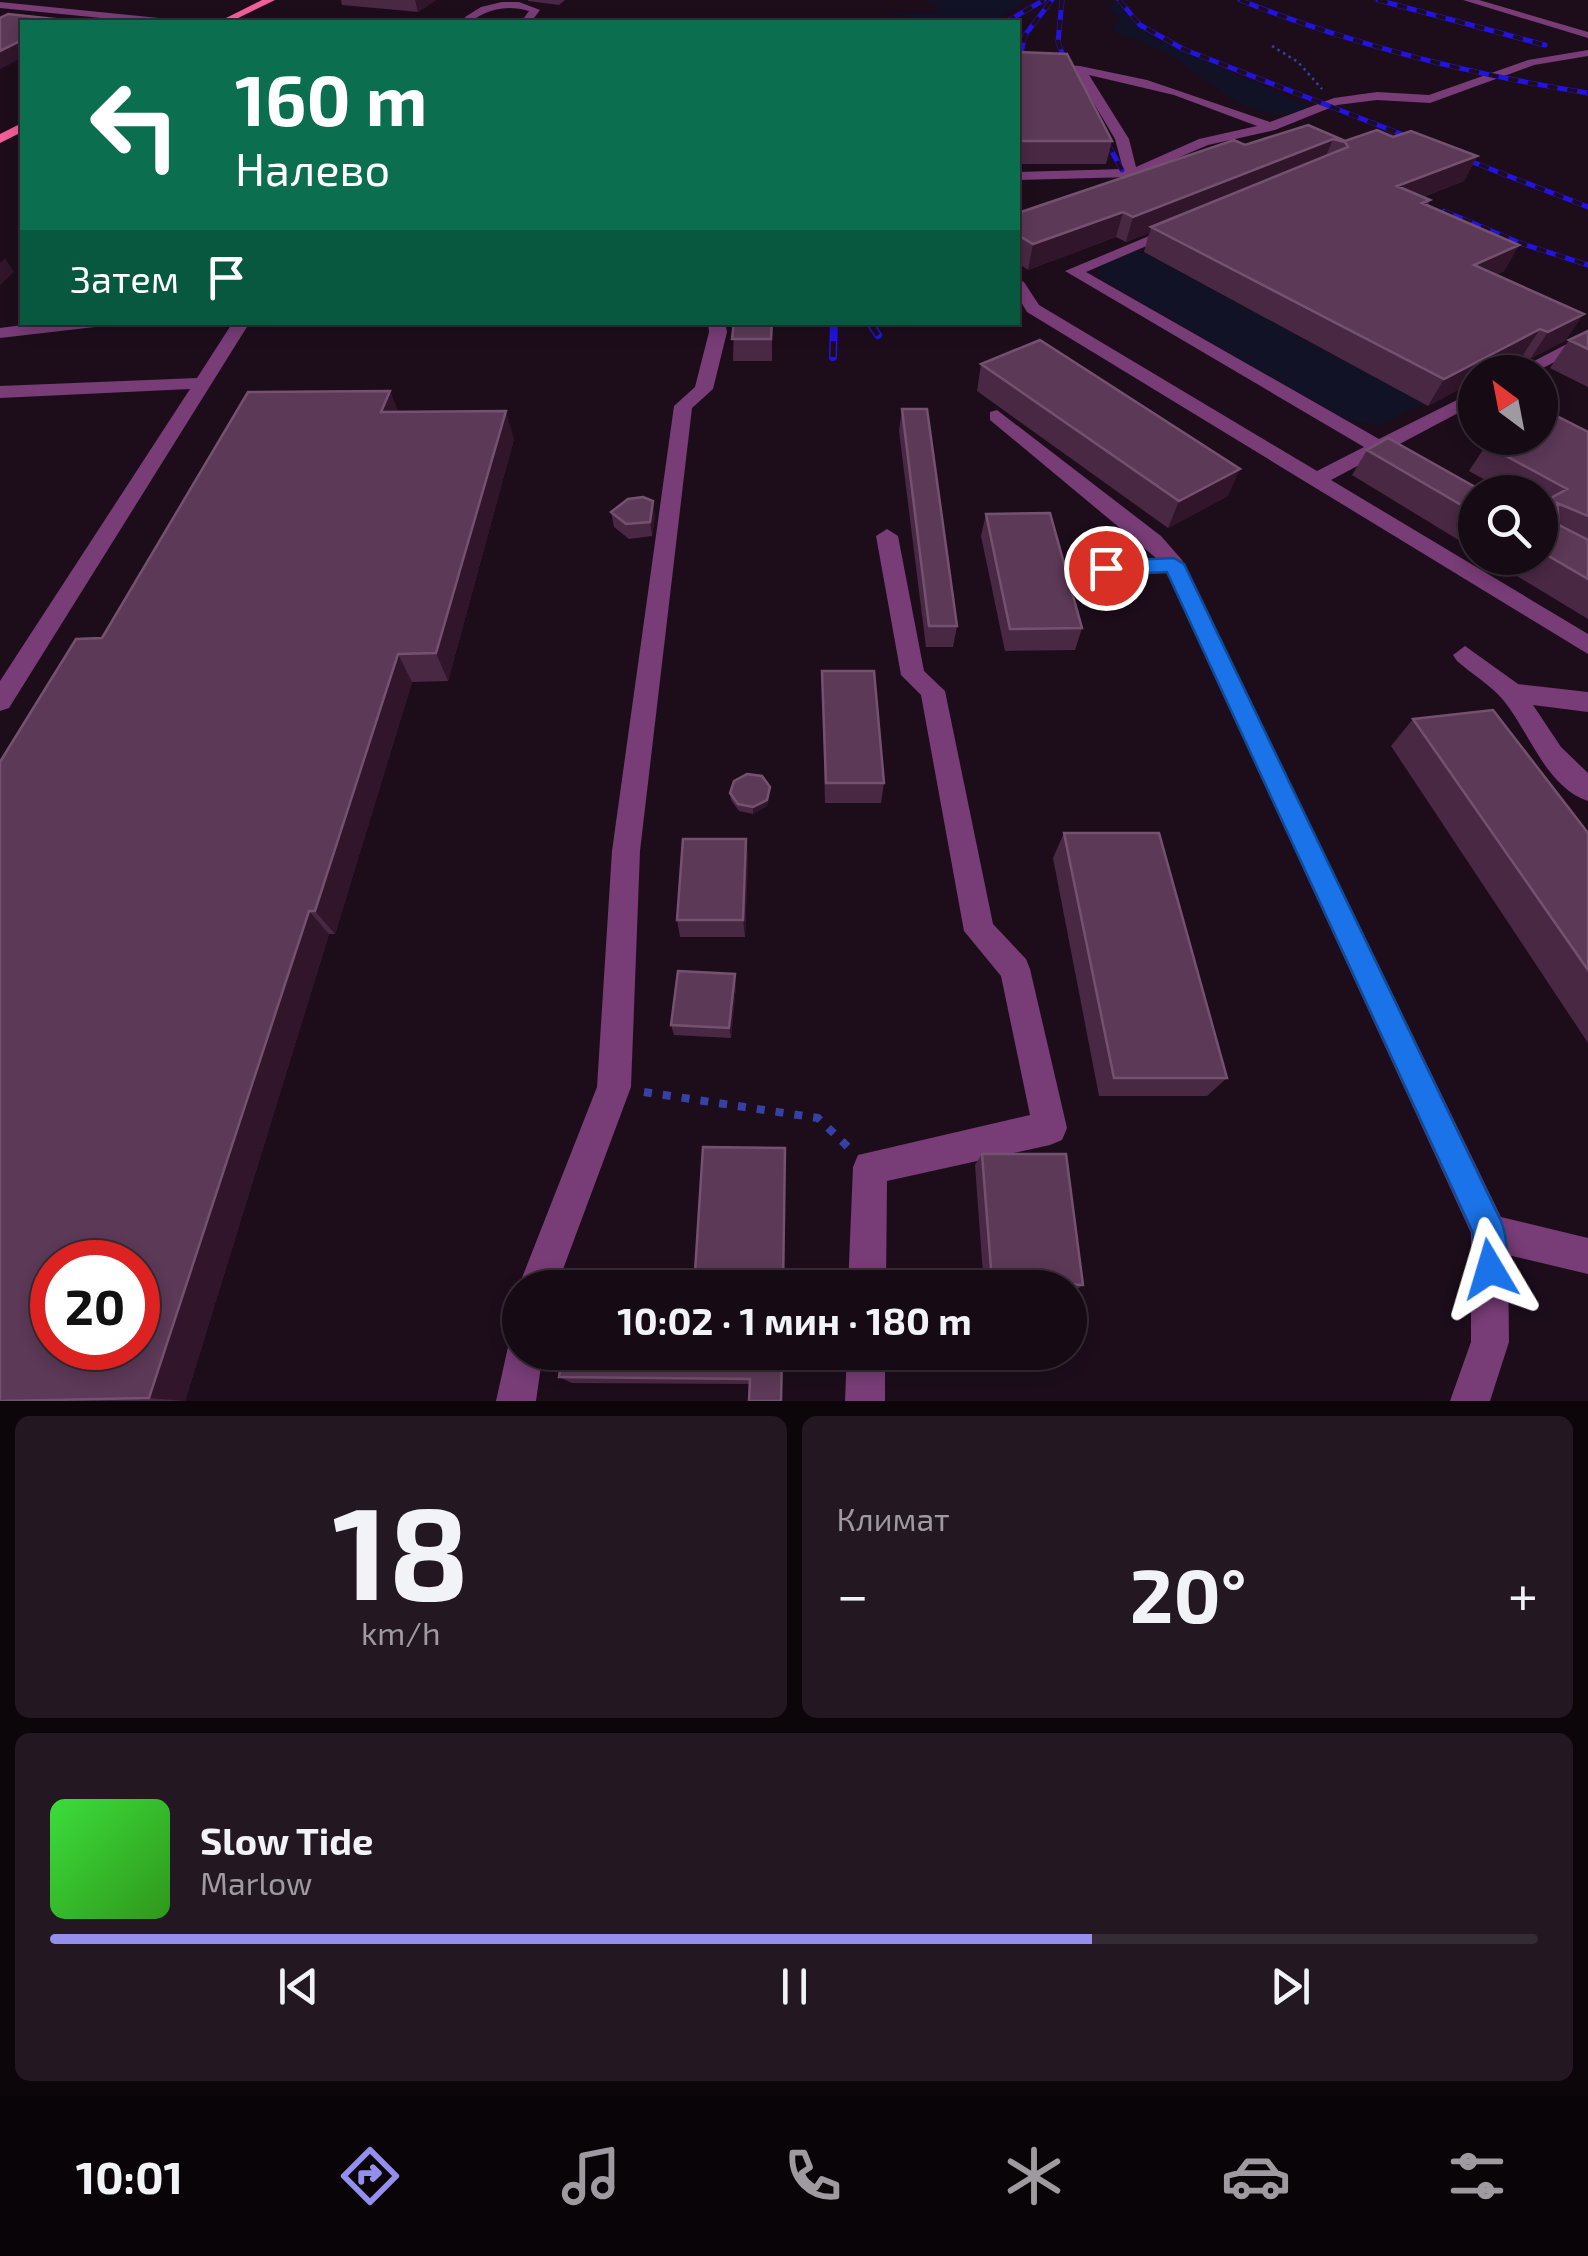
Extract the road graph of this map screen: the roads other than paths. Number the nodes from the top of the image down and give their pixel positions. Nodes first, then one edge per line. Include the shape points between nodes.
1 (270, 0) edge
2 (1468, 0) edge
3 (0, 5) edge
4 (148, 20) edge
5 (227, 20) edge
6 (470, 20) edge
7 (528, 20) edge
8 (1588, 36) edge
9 (1588, 52) edge
10 (1020, 65) edge
11 (1080, 68) junction
12 (1270, 127) junction
13 (1134, 173) junction
14 (1020, 176) edge
15 (1200, 220) edge
16 (1020, 287) edge
17 (69, 325) edge
18 (240, 325) edge
19 (717, 325) edge
20 (0, 333) edge
21 (1588, 338) edge
22 (1555, 355) edge
23 (204, 383) junction
24 (0, 392) edge
25 (1458, 406) edge
26 (996, 416) dead end
27 (1378, 447) junction
28 (1427, 474) edge
29 (1316, 479) junction
30 (887, 536) dead end
31 (1174, 564) junction
32 (1071, 570) edge
33 (1588, 645) edge
34 (1465, 655) dead end
35 (1512, 694) junction
36 (0, 701) edge
37 (1588, 702) edge
38 (1588, 790) edge
39 (1489, 1232) junction
40 (1588, 1256) edge
41 (544, 1270) edge
42 (867, 1270) edge
43 (521, 1370) edge
44 (866, 1370) edge
45 (516, 1401) edge
46 (865, 1401) edge
47 (1470, 1401) edge

1 - 5 main road
2 - 8 lane
3 - 4 lane
6 - 7 lane via 477,12 513,4 535,10
9 - 12 lane via 1532,62 1430,99 1334,102
10 - 11 lane
11 - 12 lane via 1214,103
11 - 13 lane
12 - 13 lane via 1204,142
13 - 14 lane
15 - 27 lane via 1074,270
16 - 29 lane via 1032,308
17 - 20 lane
18 - 23 lane
19 - 41 lane via 704,389 683,406 626,851 614,1087
21 - 22 lane
23 - 24 lane
23 - 36 lane
25 - 27 lane
26 - 31 lane
27 - 28 lane
27 - 29 lane
29 - 33 lane
30 - 42 lane via 913,674 933,691 979,931 1015,969 1050,1128 870,1167
31 - 32 lane
31 - 39 lane
34 - 35 lane
35 - 37 lane
35 - 38 lane via 1552,755
39 - 40 lane
39 - 47 lane via 1490,1342
43 - 45 lane
44 - 46 lane

